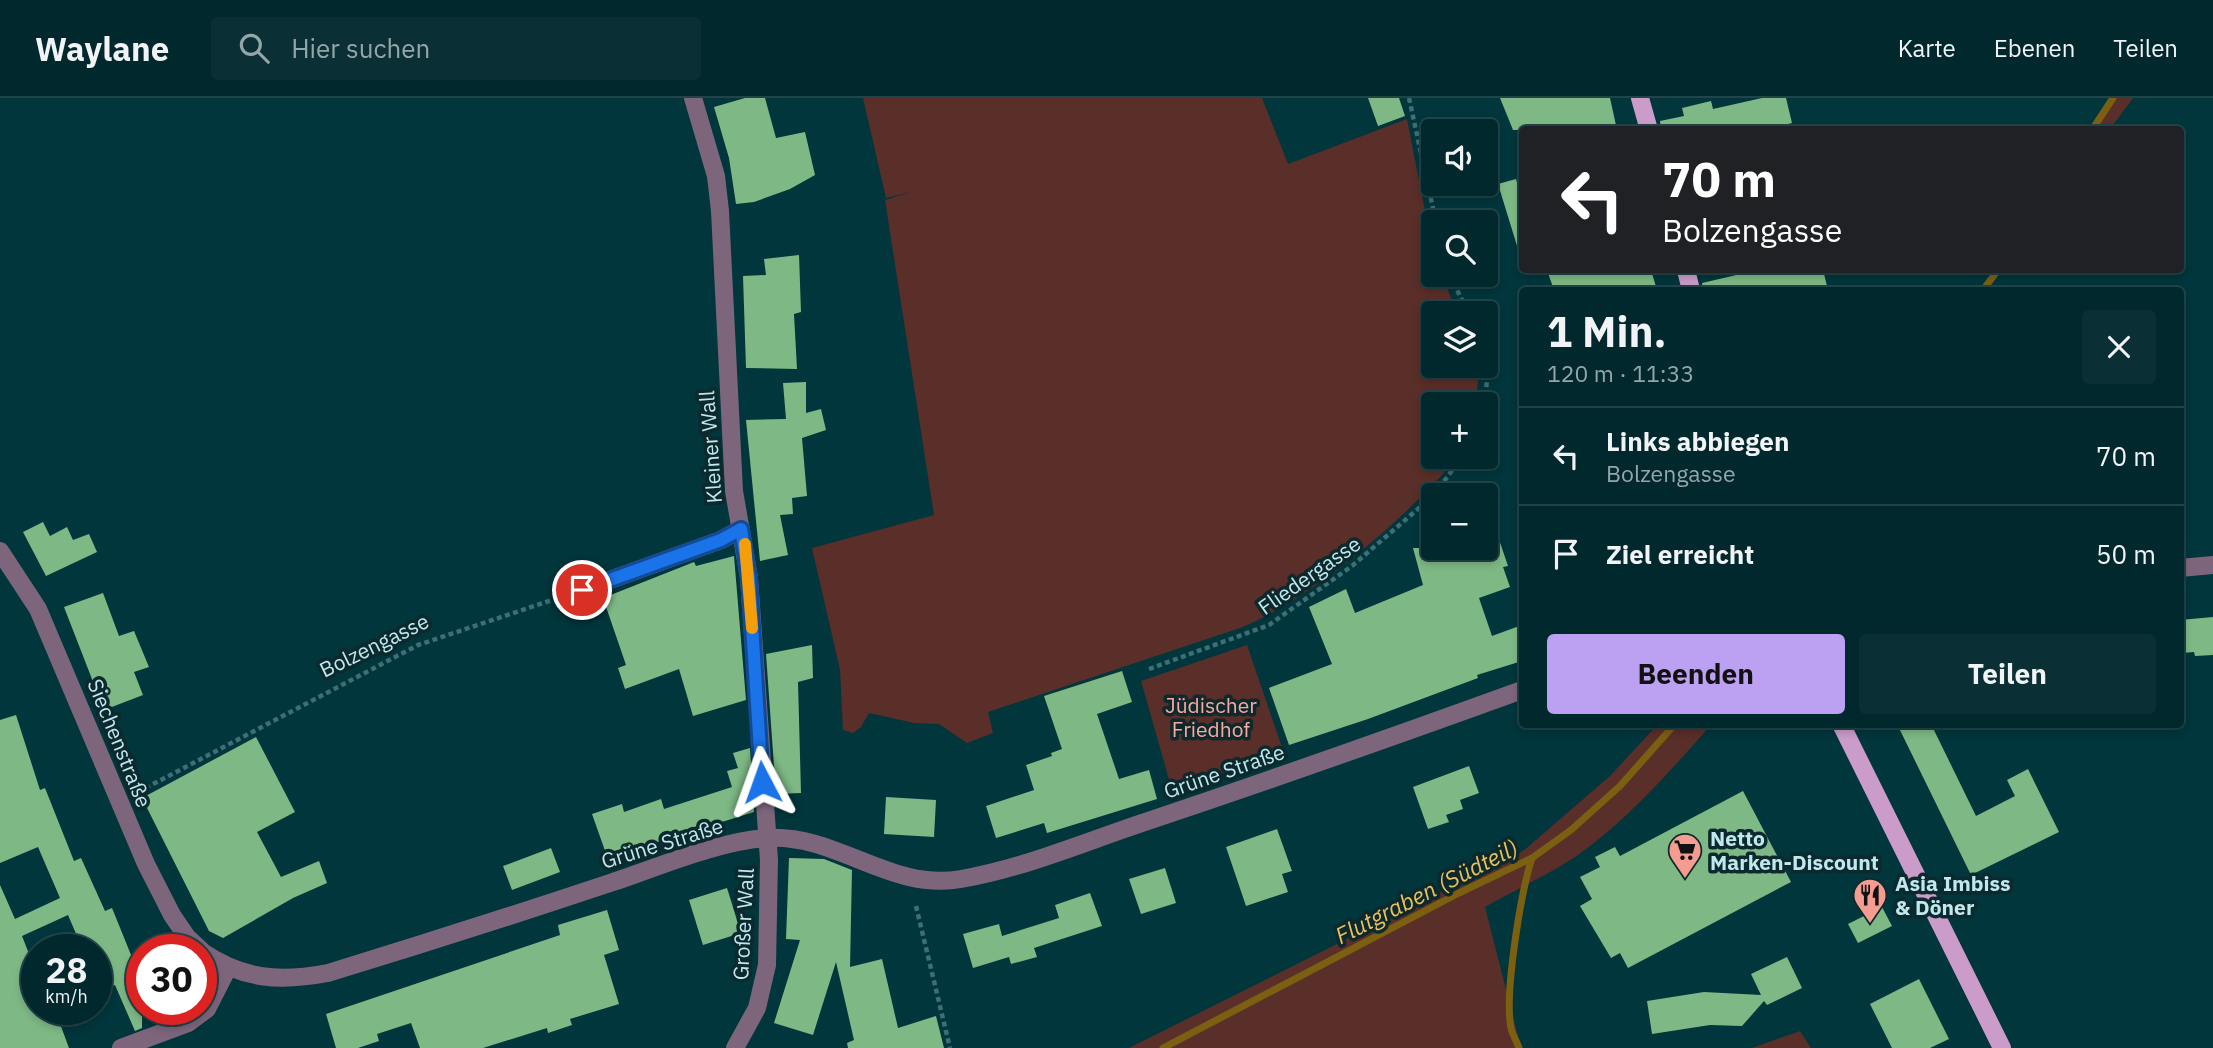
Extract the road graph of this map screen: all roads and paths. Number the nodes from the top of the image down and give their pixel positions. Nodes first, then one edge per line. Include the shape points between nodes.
1 (693, 98) edge
2 (1409, 98) edge
3 (1640, 98) edge
4 (1648, 126) edge
5 (1433, 210) edge
6 (1421, 507) edge
7 (741, 529) junction
8 (0, 551) edge
9 (2213, 565) edge
10 (2184, 568) edge
11 (582, 590) joint
12 (1149, 669) dead end
13 (1519, 691) edge
14 (1843, 728) edge
15 (118, 803) junction
16 (768, 838) junction
17 (916, 906) dead end
18 (185, 934) edge
19 (217, 961) edge
20 (228, 968) junction
21 (121, 1048) edge
22 (735, 1048) edge
23 (950, 1048) edge
24 (2002, 1048) edge

1 - 7 street, Kleiner Wall via 716,176 720,211 734,491
2 - 5 path
3 - 4 main road
6 - 12 path, Fliedergasse via 1352,566 1269,625
7 - 11 street
7 - 16 street, Kleiner Wall via 749,578
8 - 15 street, Siechenstraße via 38,608
9 - 10 street
11 - 15 path, Bolzengasse via 418,645
13 - 16 street, Grüne Straße via 966,879 919,882 805,841
14 - 24 main road
15 - 18 street, Siechenstraße
16 - 20 street, Grüne Straße via 743,841 328,973 267,979
16 - 22 street, Großer Wall via 767,965 757,1009
17 - 23 path
19 - 20 street, Siechenstraße
20 - 21 street via 207,1009 188,1023

